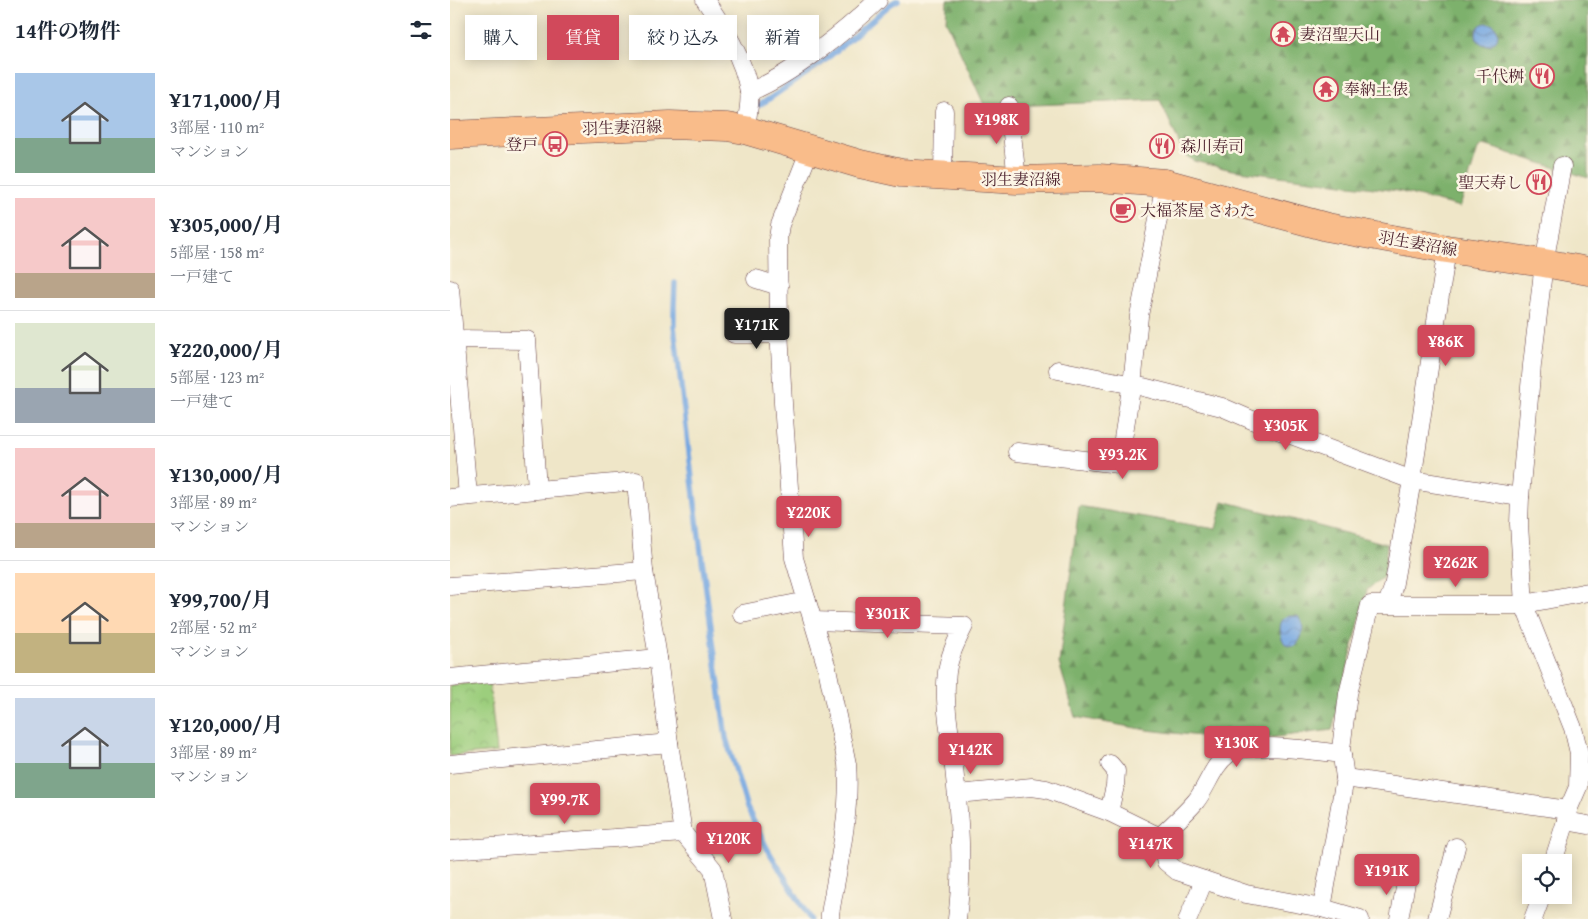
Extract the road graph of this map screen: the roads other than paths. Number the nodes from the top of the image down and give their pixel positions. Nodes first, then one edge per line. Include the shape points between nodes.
1 (705, 0) edge
2 (878, 0) edge
3 (749, 92) junction
4 (1009, 106) dead end
5 (944, 111) dead end
6 (744, 130) junction
7 (450, 135) edge
8 (810, 150) junction
9 (1562, 166) dead end
10 (943, 177) junction
11 (1017, 180) junction
12 (1165, 183) junction
13 (1447, 249) junction
14 (1544, 263) junction
15 (1588, 271) edge
16 (756, 279) dead end
17 (779, 286) junction
18 (450, 289) edge
19 (734, 334) dead end
20 (780, 334) junction
21 (454, 339) junction
22 (1058, 370) dead end
23 (1131, 386) junction
24 (457, 447) edge
25 (1017, 452) dead end
26 (1412, 480) junction
27 (537, 489) junction
28 (468, 496) junction
29 (1520, 497) junction
30 (450, 498) edge
31 (644, 571) junction
32 (450, 586) edge
33 (1588, 592) edge
34 (807, 602) junction
35 (1387, 604) junction
36 (1524, 605) junction
37 (742, 614) dead end
38 (814, 621) junction
39 (658, 658) junction
40 (450, 678) edge
41 (668, 743) junction
42 (1342, 754) junction
43 (450, 764) edge
44 (1110, 764) dead end
45 (1345, 778) junction
46 (957, 794) junction
47 (1109, 812) junction
48 (1567, 816) junction
49 (1588, 825) edge
50 (683, 832) junction
51 (1160, 837) junction
52 (1456, 847) dead end
53 (450, 850) edge
54 (1555, 854) edge
55 (1407, 878) dead end
56 (1204, 880) junction
57 (1539, 904) edge
58 (1322, 908) junction
59 (723, 919) edge
60 (830, 919) edge
61 (957, 919) edge
62 (1188, 919) edge
63 (1360, 919) edge
64 (1399, 919) edge
65 (1437, 919) edge
66 (1534, 919) edge

1 - 3 street via 730,38
2 - 3 street via 808,57 766,86
3 - 6 street
4 - 11 street
5 - 10 street
6 - 7 main road, 羽生妻沼線 via 670,125
6 - 8 main road, 羽生妻沼線
8 - 10 main road, 羽生妻沼線 via 901,173
8 - 17 street via 780,225
9 - 14 street
10 - 11 main road, 羽生妻沼線
11 - 12 main road, 羽生妻沼線 via 1099,178
12 - 13 main road, 羽生妻沼線 via 1327,227
12 - 23 street via 1138,316
13 - 14 main road, 羽生妻沼線
13 - 26 street
14 - 15 main road, 羽生妻沼線
14 - 29 street
16 - 17 street
17 - 20 street
18 - 21 street
19 - 20 street
20 - 34 street via 794,558
21 - 24 street
21 - 27 street via 526,340
22 - 23 street
23 - 25 street via 1119,464
23 - 26 street via 1222,407 1267,427
24 - 28 street
26 - 29 street
26 - 35 street via 1393,588
27 - 28 street
27 - 31 street via 636,481
28 - 30 street
29 - 36 street
31 - 32 street
31 - 39 street
33 - 36 street
34 - 37 street
34 - 38 street
35 - 36 street
35 - 42 street via 1370,605 1348,694
36 - 48 street via 1573,728 1579,752 1578,787
38 - 46 street via 964,626 947,671 946,688
38 - 60 street via 827,668 848,781
39 - 40 street
39 - 41 street
41 - 43 street
41 - 50 street
42 - 45 street
42 - 51 street via 1244,747 1228,753 1195,802
44 - 47 street via 1116,771
45 - 48 street
45 - 58 street
46 - 47 street via 1032,787
46 - 61 street via 960,900
47 - 51 street
48 - 49 street
48 - 54 street
50 - 53 street
50 - 59 street via 713,868
51 - 56 street via 1166,862 1178,871
52 - 65 street
55 - 64 street
56 - 58 street via 1246,894
56 - 62 street
57 - 66 street
58 - 63 street

